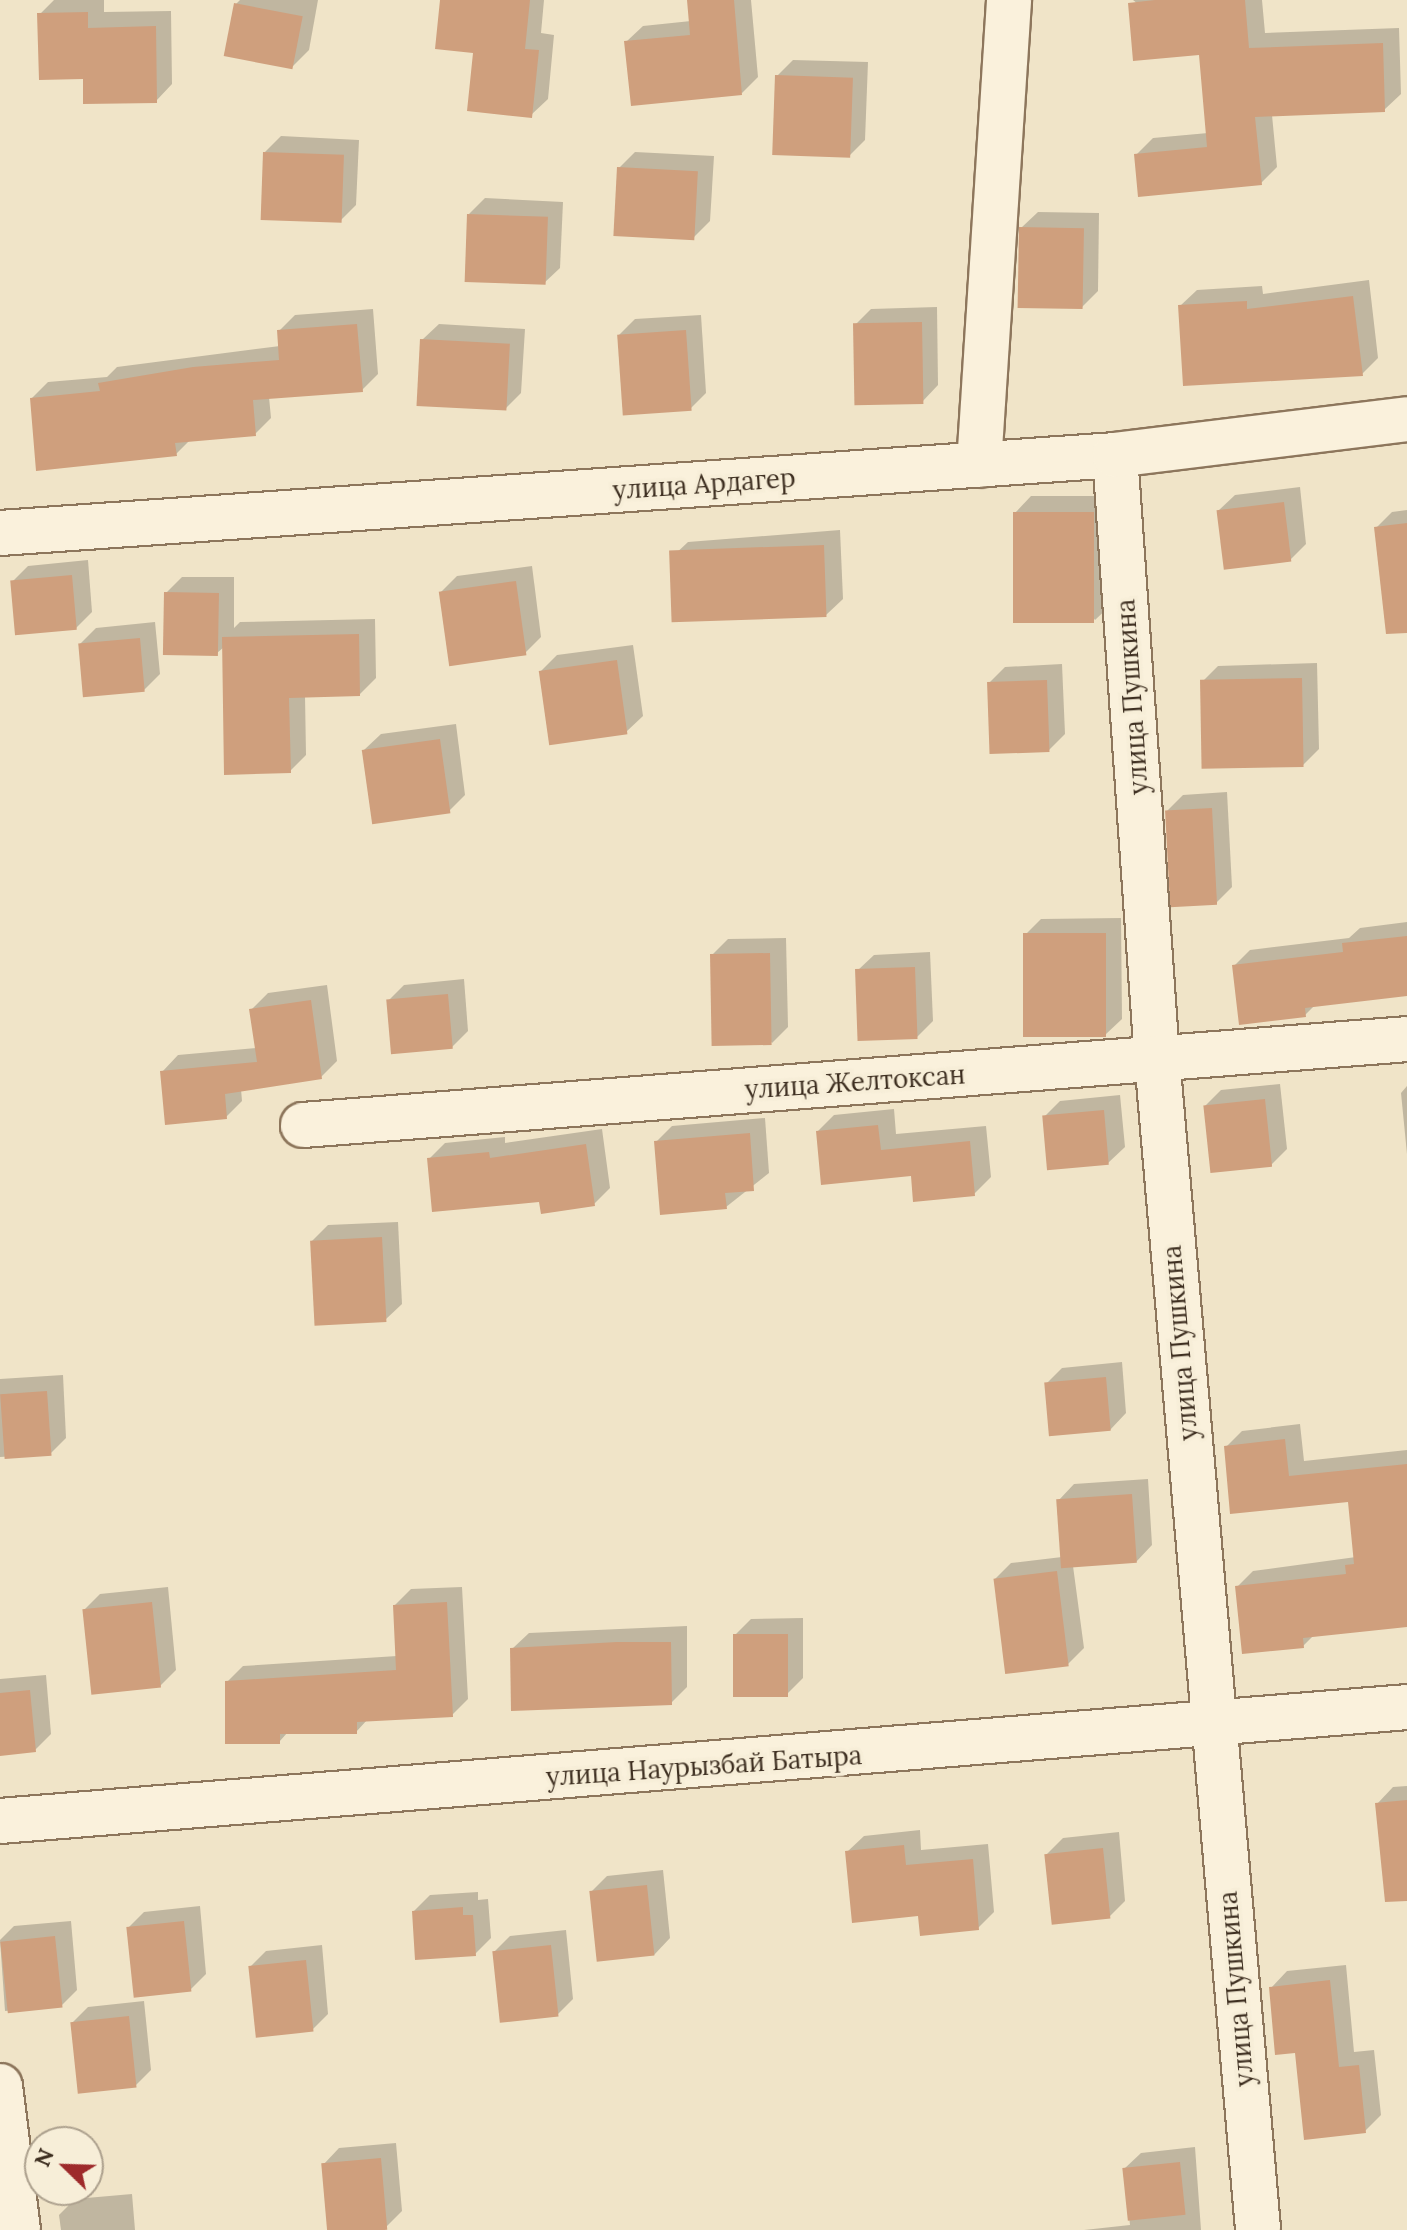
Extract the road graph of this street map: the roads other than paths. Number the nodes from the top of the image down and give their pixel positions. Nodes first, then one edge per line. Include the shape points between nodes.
1 (1009, 0) edge
2 (1407, 419) edge
3 (1115, 455) junction
4 (979, 465) junction
5 (0, 533) edge
6 (1407, 1039) edge
7 (1157, 1058) junction
8 (303, 1125) dead end
9 (1407, 1707) edge
10 (1211, 1726) junction
11 (0, 1821) edge
12 (0, 2086) edge
13 (18, 2230) edge
14 (1258, 2230) edge

1 - 4 street
2 - 3 street, улица Ардагер
3 - 4 street, улица Ардагер
3 - 7 street, улица Пушкина
4 - 5 street, улица Ардагер
6 - 7 street, улица Желтоксан
7 - 8 street, улица Желтоксан
7 - 10 street, улица Пушкина
9 - 10 street, улица Наурызбай Батыра
10 - 11 street, улица Наурызбай Батыра
10 - 14 street, улица Пушкина
12 - 13 street

